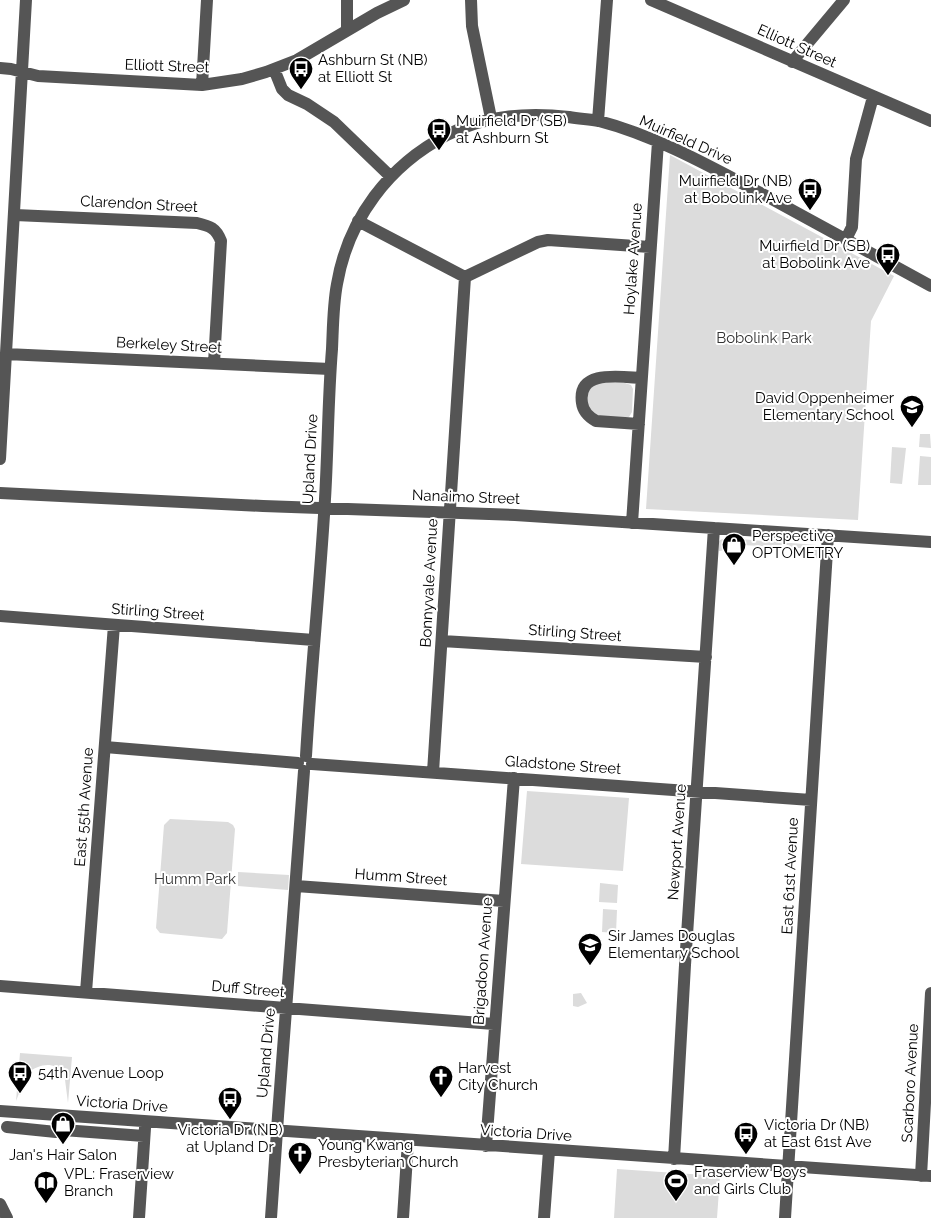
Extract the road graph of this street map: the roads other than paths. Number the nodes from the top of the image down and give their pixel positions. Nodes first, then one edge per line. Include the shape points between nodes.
1 (26, 0) edge
2 (207, 0) edge
3 (347, 0) edge
4 (404, 0) edge
5 (471, 0) edge
6 (607, 0) edge
7 (651, 0) edge
8 (844, 0) edge
9 (347, 30) junction
10 (792, 62) junction
11 (0, 68) edge
12 (274, 70) junction
13 (22, 72) junction
14 (202, 85) junction
15 (873, 97) junction
16 (490, 118) junction
17 (598, 121) junction
18 (931, 121) edge
19 (658, 142) junction
20 (390, 176) junction
21 (15, 215) junction
22 (358, 221) junction
23 (846, 240) junction
24 (650, 247) junction
25 (465, 277) junction
26 (931, 286) edge
27 (6, 354) junction
28 (214, 363) junction
29 (330, 369) junction
30 (641, 378) junction
31 (638, 424) junction
32 (0, 459) edge
33 (0, 493) edge
34 (324, 508) junction
35 (450, 512) junction
36 (632, 523) junction
37 (714, 528) junction
38 (828, 535) junction
39 (931, 542) edge
40 (0, 616) edge
41 (114, 625) junction
42 (314, 640) junction
43 (442, 641) junction
44 (706, 657) junction
45 (105, 747) junction
46 (305, 763) junction
47 (433, 772) junction
48 (514, 778) junction
49 (697, 792) junction
50 (811, 800) junction
51 (296, 886) junction
52 (504, 901) junction
53 (0, 986) edge
54 (86, 992) junction
55 (931, 993) edge
56 (286, 1008) junction
57 (494, 1024) junction
58 (929, 1048) edge
59 (0, 1111) edge
60 (63, 1116) junction
61 (145, 1122) junction
62 (8, 1127) dead end
63 (63, 1130) junction
64 (276, 1132) junction
65 (144, 1136) junction
66 (408, 1140) junction
67 (486, 1146) junction
68 (550, 1151) junction
69 (674, 1158) junction
70 (788, 1167) junction
71 (926, 1176) edge
72 (0, 1204) edge
73 (7, 1218) edge
74 (139, 1218) edge
75 (272, 1218) edge
76 (403, 1218) edge
77 (544, 1218) edge
78 (785, 1218) edge

1 - 13 street
2 - 14 street
3 - 9 street
4 - 9 street, Elliott Street
5 - 16 street via 472,26
6 - 17 street
7 - 10 street, Elliott Street
8 - 10 street
9 - 12 street, Elliott Street
10 - 15 street, Elliott Street
11 - 13 street, Elliott Street
12 - 14 street, Elliott Street
12 - 20 street via 288,95 334,122
13 - 14 street, Elliott Street via 38,76
13 - 21 street
15 - 18 street, Elliott Street
15 - 23 street via 856,159 852,226
16 - 17 street, Muirfield Drive via 542,114
16 - 20 street, Muirfield Drive via 432,142
17 - 19 street, Muirfield Drive
19 - 23 street, Muirfield Drive via 710,166
19 - 24 street, Hoylake Avenue
20 - 22 street, Upland Drive
21 - 27 street
21 - 28 street, Clarendon Street via 210,226 221,241
22 - 25 street
22 - 29 street, Upland Drive via 337,282
23 - 26 street, Muirfield Drive
24 - 25 street via 548,240
24 - 30 street, Hoylake Avenue
25 - 35 street, Bonnyvale Avenue
27 - 28 street, Berkeley Street
27 - 32 street
28 - 29 street, Berkeley Street
29 - 34 street, Upland Drive
30 - 31 street, Hoylake Avenue
30 - 31 street via 597,378 588,382 582,397 583,408 596,421
31 - 36 street, Hoylake Avenue
33 - 34 street, Nanaimo Street
34 - 35 street, Nanaimo Street
34 - 42 street, Upland Drive
35 - 36 street, Nanaimo Street
35 - 43 street, Bonnyvale Avenue
36 - 37 street, Nanaimo Street
37 - 38 street, Nanaimo Street
37 - 44 street, Newport Avenue
38 - 39 street, Nanaimo Street
38 - 50 street, East 61st Avenue
40 - 41 street, Stirling Street
41 - 42 street, Stirling Street
41 - 45 street, East 55th Avenue
42 - 46 street, Upland Drive
43 - 44 street, Stirling Street
43 - 47 street, Bonnyvale Avenue
44 - 49 street, Newport Avenue
45 - 46 street, Gladstone Street
45 - 54 street, East 55th Avenue
46 - 47 street, Gladstone Street
46 - 51 street, Upland Drive
47 - 48 street, Gladstone Street
48 - 49 street, Gladstone Street
48 - 52 street, Brigadoon Avenue
49 - 50 street, Gladstone Street
49 - 69 street, Newport Avenue
50 - 70 street, East 61st Avenue
51 - 52 street, Humm Street
51 - 56 street, Upland Drive
52 - 57 street, Brigadoon Avenue
53 - 54 street, Duff Street
54 - 56 street, Duff Street
55 - 58 street, Scarboro Avenue
56 - 57 street, Duff Street
56 - 64 street, Upland Drive
57 - 67 street, Brigadoon Avenue
58 - 71 street, Scarboro Avenue
59 - 60 street, Victoria Drive
60 - 61 street, Victoria Drive
60 - 63 street
61 - 64 street, Victoria Drive
61 - 65 street
62 - 63 street
63 - 65 street
64 - 66 street, Victoria Drive
64 - 75 street, Upland Drive
65 - 74 street
66 - 67 street, Victoria Drive
66 - 76 street
67 - 68 street, Victoria Drive
68 - 69 street, Victoria Drive
68 - 77 street
69 - 70 street, Victoria Drive
70 - 71 street, Victoria Drive
70 - 78 street, East 61st Avenue
72 - 73 street

